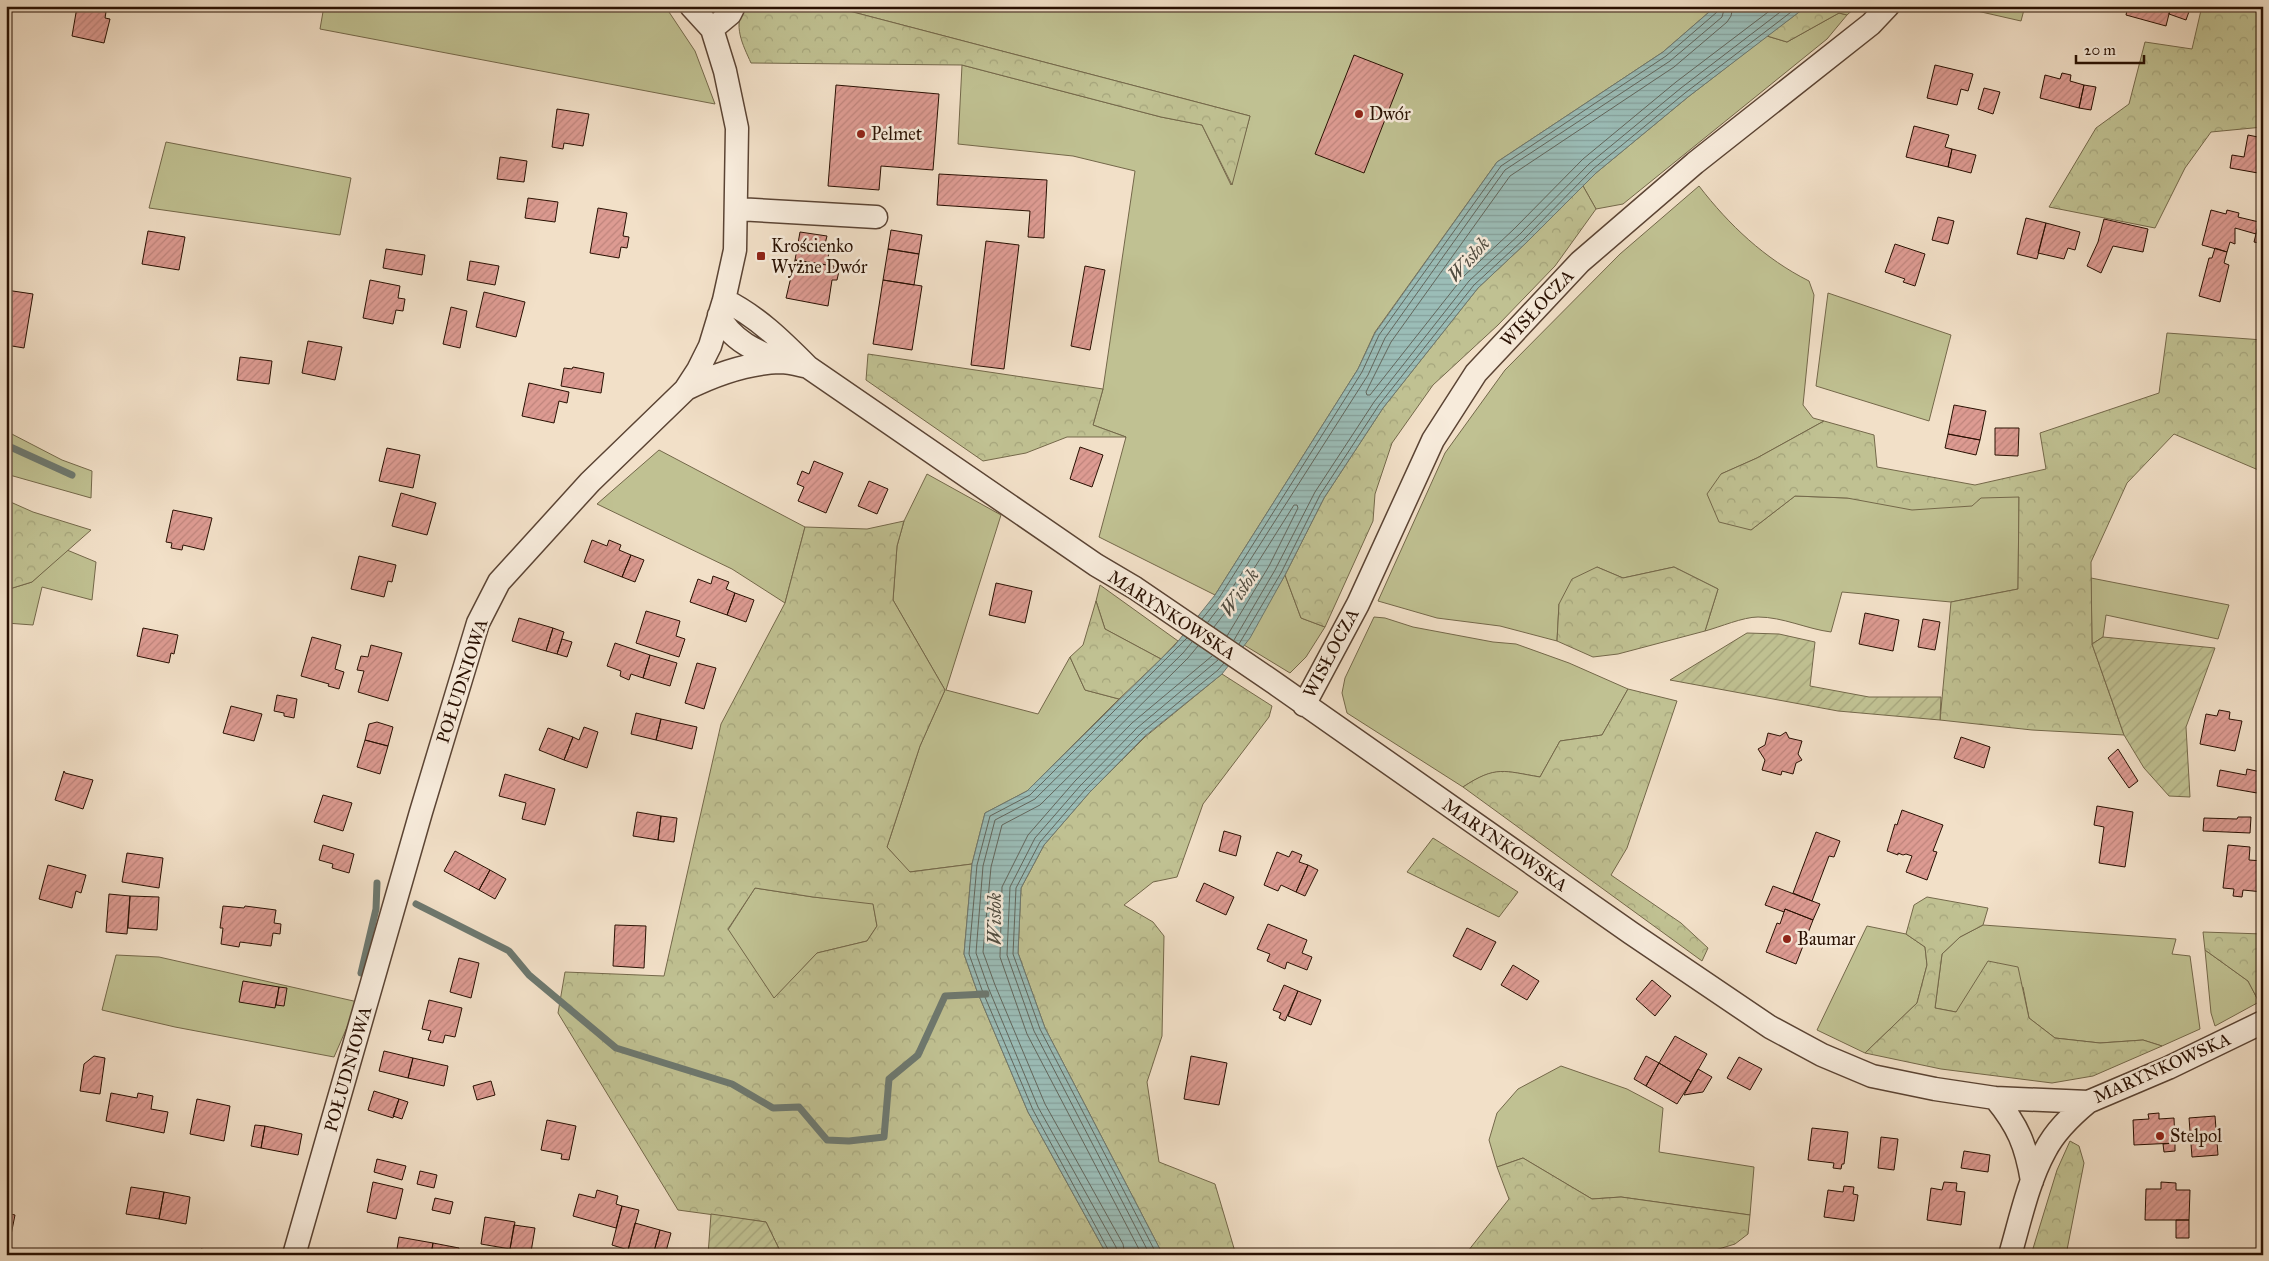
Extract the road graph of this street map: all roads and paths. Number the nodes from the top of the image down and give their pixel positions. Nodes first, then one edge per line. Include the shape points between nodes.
1 (691, 6) edge
2 (734, 6) edge
3 (1888, 6) edge
4 (712, 28) junction
5 (737, 209) junction
6 (876, 217) dead end
7 (722, 308) junction
8 (782, 362) junction
9 (808, 367) junction
10 (685, 390) junction
11 (1304, 705) junction
12 (2263, 1022) edge
13 (1995, 1098) junction
14 (2088, 1102) junction
15 (2032, 1181) junction
16 (294, 1255) edge
17 (2010, 1255) edge

1 - 4 street
2 - 4 street via 730,14
3 - 11 street, WISŁOCZA via 1871,24 1696,163 1580,262 1476,373 1432,440 1358,604
4 - 5 street, POŁUDNIOWA via 737,128
5 - 6 street
5 - 7 street, POŁUDNIOWA via 735,250
7 - 8 street via 724,326 731,334
7 - 9 street, MARYNKOWSKA via 746,312
7 - 10 street, POŁUDNIOWA via 706,354
8 - 9 street, MARYNKOWSKA
8 - 10 street, MARYNKOWSKA via 718,374
9 - 11 street, MARYNKOWSKA
10 - 16 street, POŁUDNIOWA via 590,482 499,582 478,622
11 - 13 street, MARYNKOWSKA via 1770,1027 1872,1076
12 - 14 street, MARYNKOWSKA
13 - 14 street, MARYNKOWSKA
13 - 15 street via 2023,1141
14 - 15 street via 2061,1127 2044,1151
15 - 17 street

